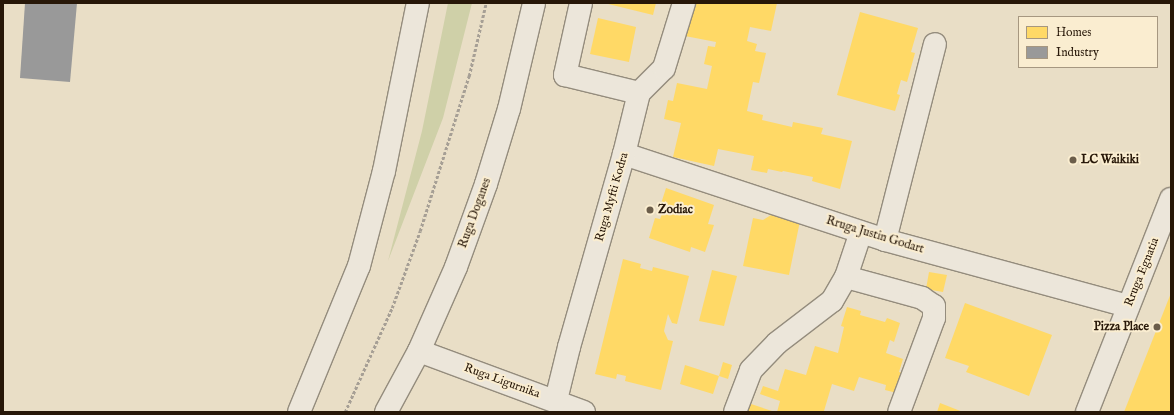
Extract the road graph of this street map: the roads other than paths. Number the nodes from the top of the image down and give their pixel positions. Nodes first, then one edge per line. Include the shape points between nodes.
1 (418, 3) edge
2 (534, 3) edge
3 (581, 3) edge
4 (684, 3) edge
5 (935, 44) dead end
6 (638, 93) junction
7 (624, 154) junction
8 (1171, 199) edge
9 (861, 232) junction
10 (885, 240) junction
11 (846, 277) junction
12 (1128, 306) junction
13 (419, 351) junction
14 (556, 400) junction
15 (300, 412) edge
16 (386, 412) edge
17 (584, 412) edge
18 (735, 412) edge
19 (899, 412) edge
20 (1087, 412) edge

1 - 15 street via 384,171 359,266
2 - 13 street, Ruga Doganes via 509,109 486,184 456,267
3 - 6 street via 565,75
4 - 6 street via 664,68
5 - 10 street
6 - 7 street, Ruga Myfti Kodra
7 - 9 street, Rruga Justin Godart
7 - 14 street, Ruga Myfti Kodra
8 - 12 street, Rruga Egnatia
9 - 10 street, Rruga Justin Godart
9 - 11 street
10 - 12 street, Rruga Justin Godart
11 - 18 street via 832,301 777,343 751,370
11 - 19 street via 922,298 934,306 934,318
12 - 20 street, Rruga Egnatia
13 - 14 street, Ruga Ligurnika
13 - 16 street, Ruga Doganes
14 - 17 street, Ruga Ligurnika

